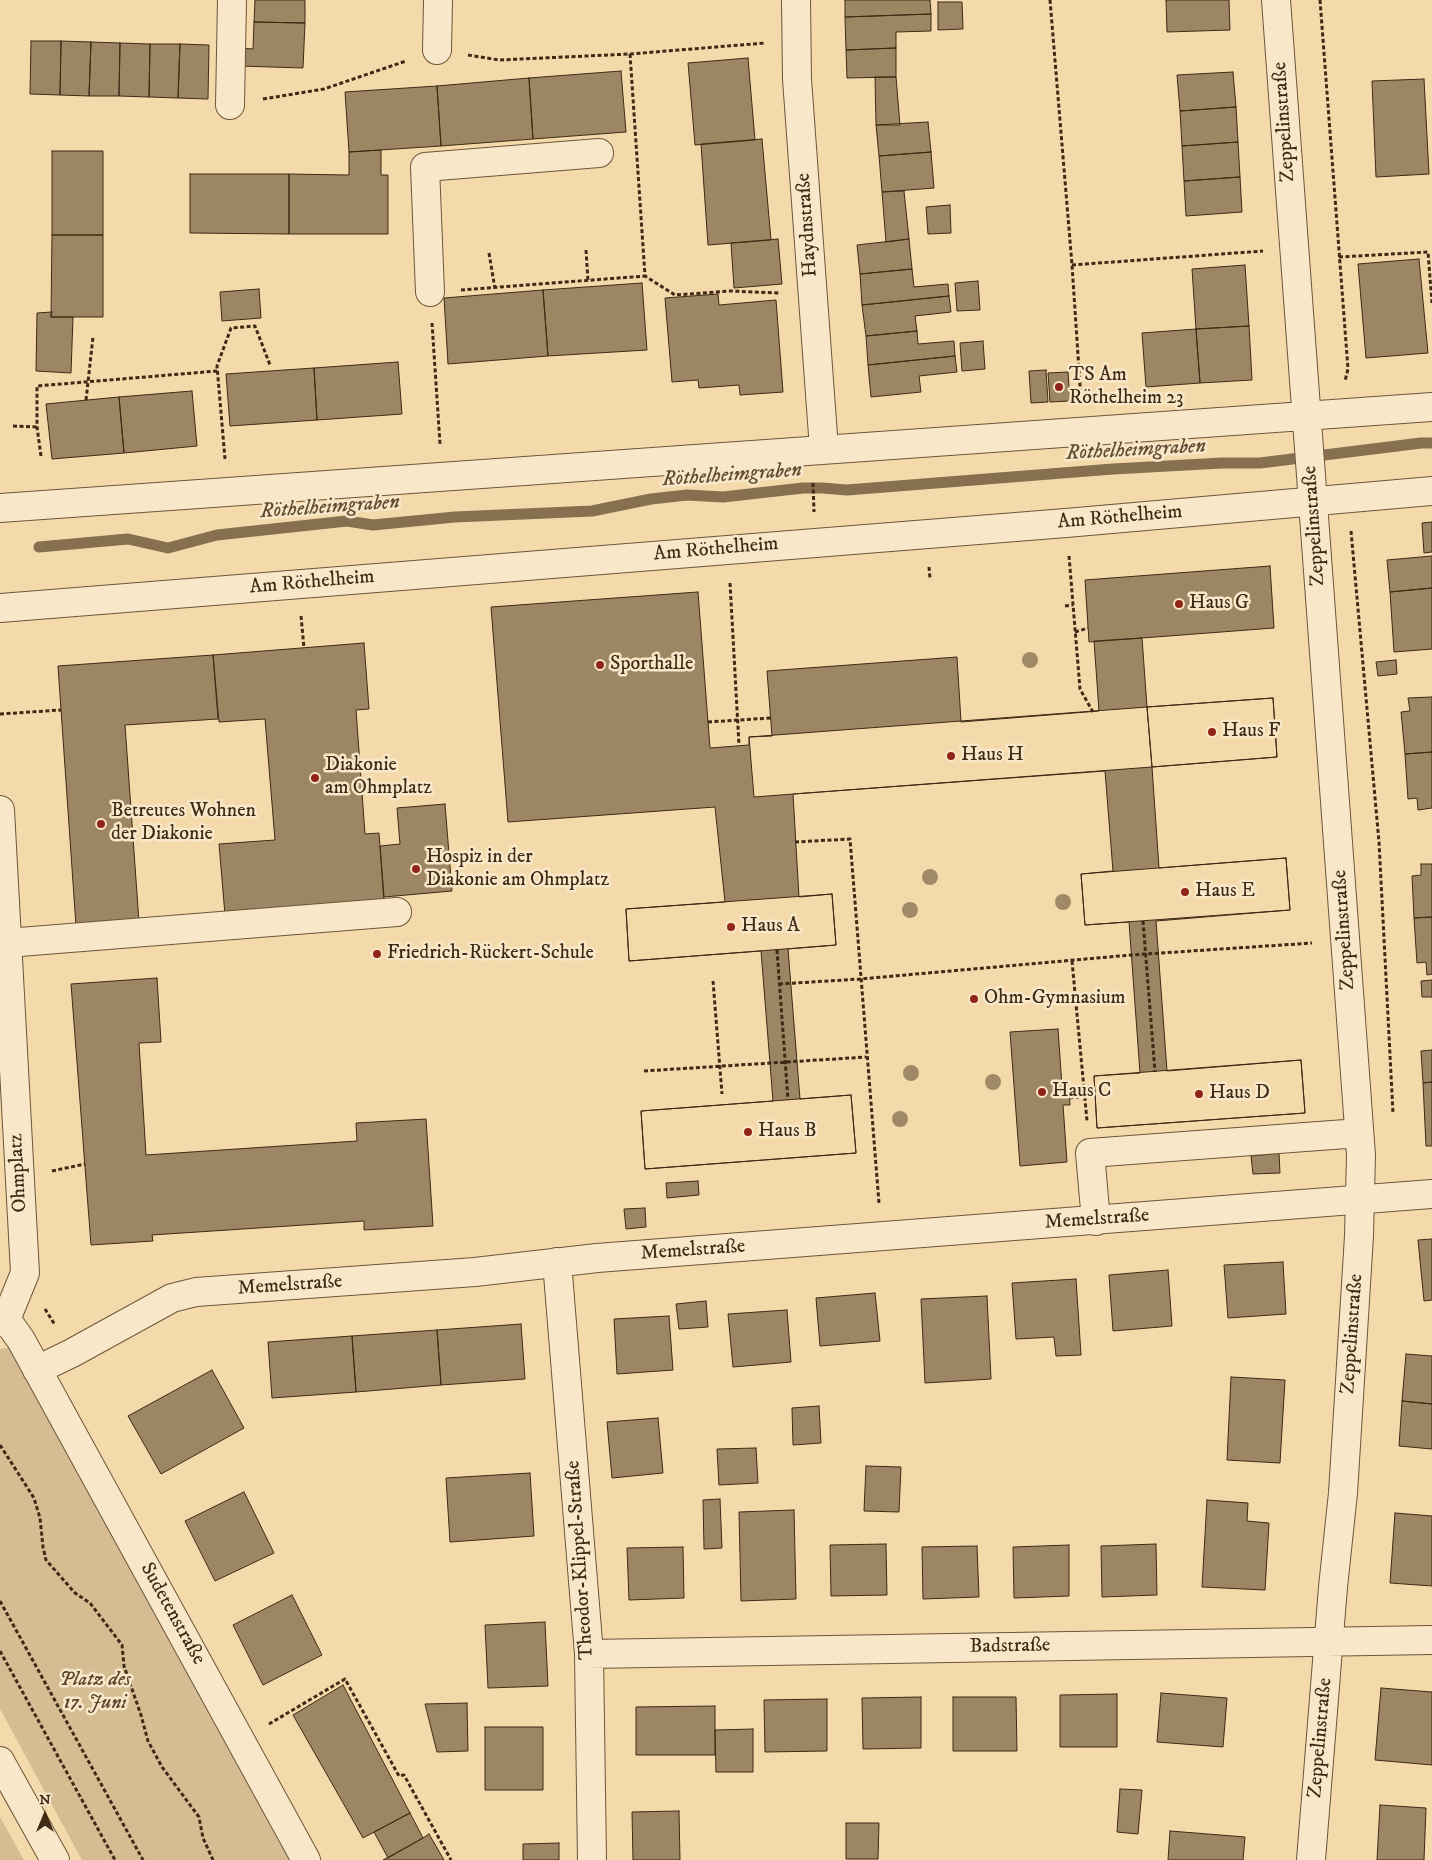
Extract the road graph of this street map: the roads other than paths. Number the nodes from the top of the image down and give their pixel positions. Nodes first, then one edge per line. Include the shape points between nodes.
1 (232, 0) edge
2 (438, 0) edge
3 (796, 0) edge
4 (1276, 0) edge
5 (437, 50) road end
6 (230, 105) road end
7 (600, 154) dead end
8 (430, 292) road end
9 (1432, 407) edge
10 (1308, 424) junction
11 (824, 449) junction
12 (1432, 491) edge
13 (1313, 501) junction
14 (0, 508) edge
15 (0, 608) edge
16 (0, 810) edge
17 (397, 912) dead end
18 (7, 943) junction
19 (1359, 1133) junction
20 (1432, 1194) edge
21 (1360, 1199) junction
22 (1096, 1221) junction
23 (557, 1262) junction
24 (2, 1321) edge
25 (37, 1370) junction
26 (1432, 1640) edge
27 (1328, 1642) junction
28 (588, 1654) junction
29 (0, 1760) edge
30 (55, 1860) edge
31 (306, 1860) edge
32 (592, 1860) edge
33 (1311, 1860) edge

1 - 6 street
2 - 5 street
3 - 11 street, Haydnstraße
4 - 10 street, Zeppelinstraße
7 - 8 street via 425,167
9 - 10 street
10 - 11 street via 1083,431
10 - 13 street, Zeppelinstraße
11 - 14 street
12 - 13 street, Am Röthelheim
13 - 15 street, Am Röthelheim
13 - 19 street, Zeppelinstraße
16 - 18 street, Ohmplatz
17 - 18 street
18 - 24 street, Ohmplatz via 25,1273
19 - 21 street, Zeppelinstraße
19 - 22 street via 1090,1154
20 - 21 street, Memelstraße
21 - 22 street, Memelstraße
21 - 27 street, Zeppelinstraße via 1342,1493
22 - 23 street, Memelstraße
23 - 25 street, Memelstraße via 475,1272 196,1292 172,1298
23 - 28 street, Theodor-Klippel-Straße
24 - 25 street via 22,1340
25 - 31 street, Sudetenstraße
26 - 27 street, Badstraße
27 - 28 street, Badstraße
27 - 33 street, Zeppelinstraße
28 - 32 street, Theodor-Klippel-Straße
29 - 30 street

